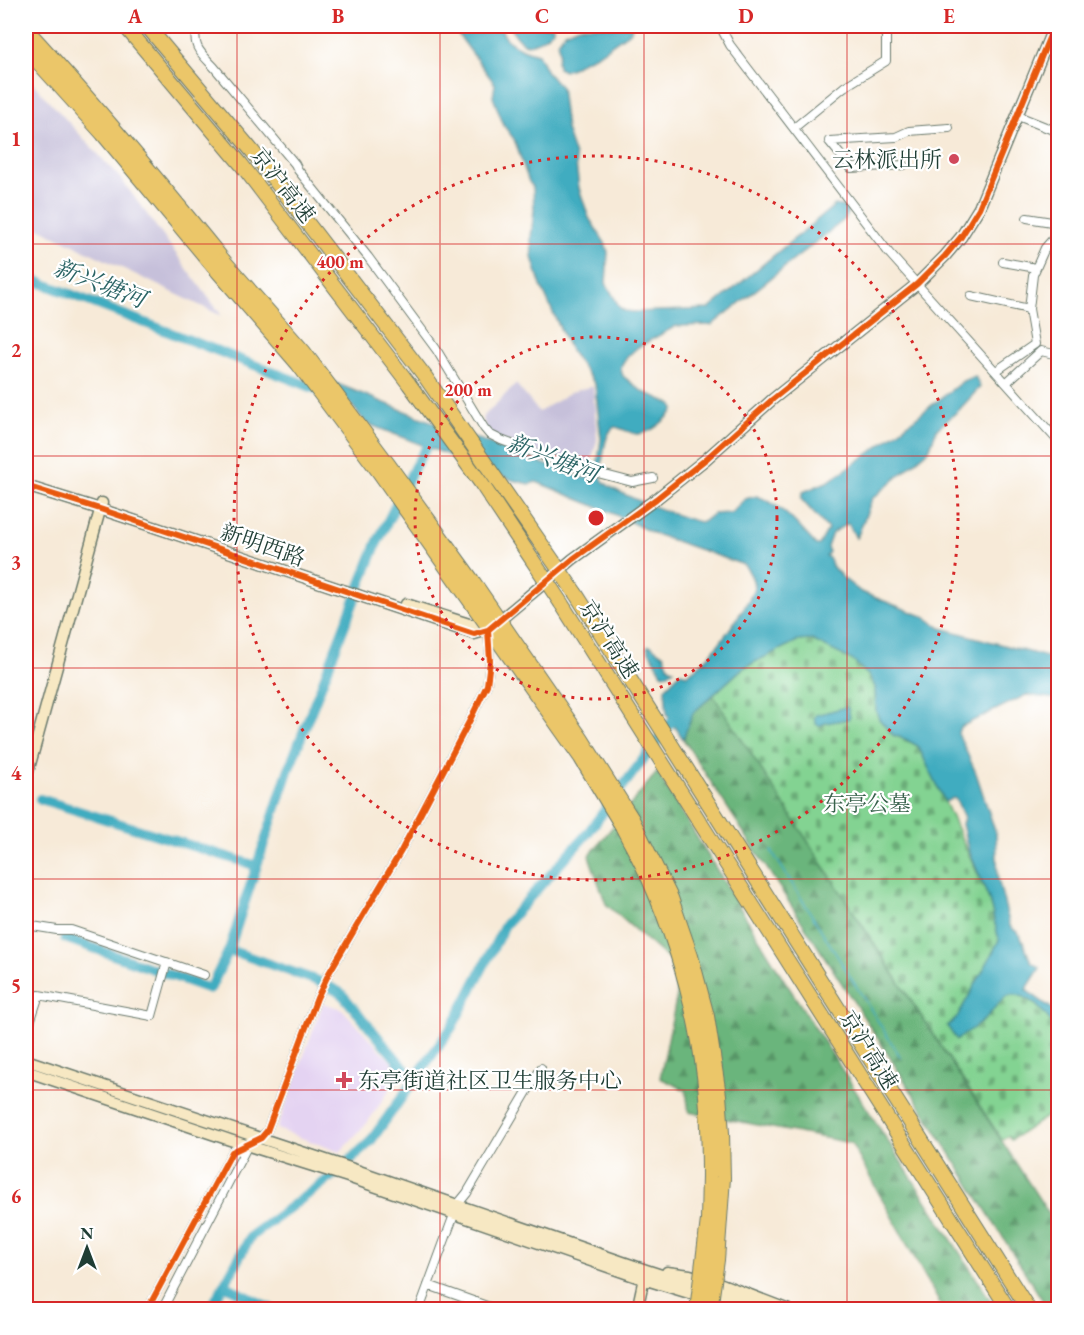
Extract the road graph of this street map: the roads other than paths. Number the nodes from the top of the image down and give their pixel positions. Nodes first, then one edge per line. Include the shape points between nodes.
1 (125, 26) edge
2 (147, 26) edge
3 (196, 26) edge
4 (720, 26) edge
5 (886, 26) edge
6 (1054, 26) edge
7 (26, 29) edge
8 (26, 49) edge
9 (1018, 116) junction
10 (794, 128) junction
11 (949, 128) dead end
12 (1059, 132) edge
13 (904, 165) dead end
14 (1027, 218) dead end
15 (1059, 223) edge
16 (1059, 233) edge
17 (1003, 262) dead end
18 (219, 264) junction
19 (1036, 268) junction
20 (917, 284) junction
21 (971, 296) dead end
22 (1029, 309) junction
23 (1059, 356) edge
24 (996, 371) junction
25 (1006, 383) junction
26 (1059, 441) edge
27 (26, 478) edge
28 (653, 478) dead end
29 (26, 486) edge
30 (101, 506) junction
31 (488, 630) junction
32 (26, 779) edge
33 (26, 925) edge
34 (167, 962) junction
35 (204, 975) dead end
36 (26, 1034) edge
37 (26, 1060) edge
38 (541, 1068) dead end
39 (26, 1071) edge
40 (261, 1138) junction
41 (248, 1145) junction
42 (322, 1164) junction
43 (716, 1177) junction
44 (455, 1209) junction
45 (645, 1274) junction
46 (428, 1285) junction
47 (769, 1309) edge
48 (147, 1310) edge
49 (162, 1310) edge
50 (419, 1310) edge
51 (498, 1310) edge
52 (637, 1310) edge
53 (697, 1310) edge
54 (710, 1310) edge
55 (720, 1310) edge
56 (745, 1310) edge
57 (789, 1310) edge
58 (1009, 1310) edge
59 (1029, 1310) edge

1 - 58 highway, 京沪高速, bridge via 241,164 481,483 642,728
2 - 59 highway, 京沪高速, bridge via 253,152 424,375 576,594
3 - 28 street via 195,43 202,54 368,257 436,349 489,434 567,465 632,482
4 - 10 street via 730,45
5 - 10 street via 886,61 844,87
6 - 9 street
7 - 18 highway via 141,159
8 - 18 highway
9 - 12 street
9 - 20 street via 979,208 961,237
10 - 20 street
11 - 13 street via 909,131 896,137 829,141 851,168
14 - 15 street
16 - 19 street
17 - 19 street
18 - 43 highway, bridge via 379,472 627,823 682,970 704,1074
19 - 22 street
20 - 24 street
20 - 31 street via 773,399 706,459 573,559
21 - 22 street
22 - 24 street via 1035,344
23 - 25 street via 1041,351
24 - 25 street
25 - 26 street
27 - 30 street, 新明西路
29 - 30 street, 新明西路
30 - 31 street, 新明西路
30 - 32 street
31 - 40 street via 487,685 401,851 316,998 267,1131
33 - 34 street via 71,930
34 - 35 street
34 - 36 street via 152,1016 39,995
37 - 40 street
38 - 44 street
39 - 41 street
40 - 41 street
40 - 42 street
41 - 42 street
41 - 48 street via 232,1152
41 - 49 street
42 - 44 street
43 - 53 highway, bridge
43 - 54 highway, bridge via 717,1260
44 - 45 street
44 - 46 street
45 - 47 street
45 - 52 street
45 - 55 street via 670,1292
45 - 56 street
45 - 57 street via 690,1275
46 - 50 street
46 - 51 street

